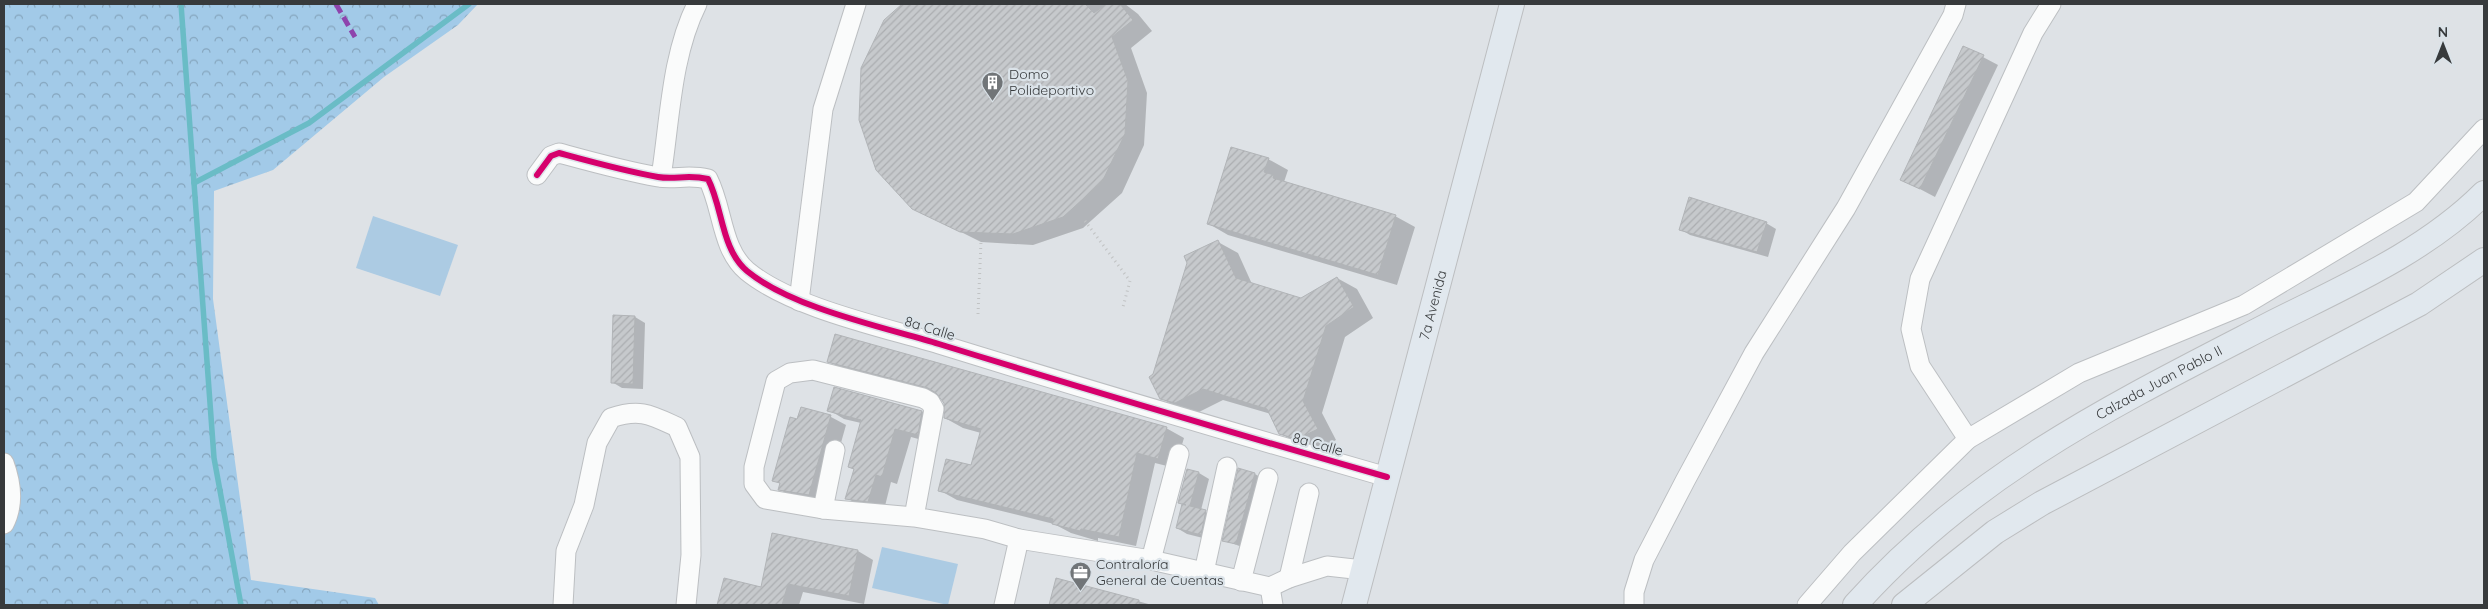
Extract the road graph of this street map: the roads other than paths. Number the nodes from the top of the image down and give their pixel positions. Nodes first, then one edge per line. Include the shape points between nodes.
1 (697, 4) edge
2 (856, 4) edge
3 (1512, 4) edge
4 (1956, 4) edge
5 (2051, 4) edge
6 (2484, 129) edge
7 (536, 175) dead end
8 (661, 177) junction
9 (2484, 193) edge
10 (2484, 260) edge
11 (799, 301) junction
12 (1968, 439) junction
13 (835, 450) dead end
14 (1179, 454) dead end
15 (4, 463) edge
16 (1227, 467) dead end
17 (1387, 477) junction
18 (1268, 478) dead end
19 (1309, 493) dead end
20 (823, 509) junction
21 (914, 517) junction
22 (4, 524) edge
23 (1019, 539) junction
24 (1151, 560) junction
25 (1363, 570) junction
26 (1204, 572) junction
27 (1289, 578) junction
28 (1241, 581) junction
29 (1271, 596) edge
30 (562, 605) edge
31 (686, 605) edge
32 (1004, 605) edge
33 (1354, 605) edge
34 (1634, 605) edge
35 (1807, 605) edge
36 (1856, 605) edge
37 (1904, 605) edge

1 - 8 street via 687,24 677,71
2 - 11 street via 823,109
3 - 17 main road, 7a Avenida
4 - 34 street via 1953,15 1846,208 1754,353 1684,481 1644,560 1634,592
5 - 12 street via 2033,33 1920,279 1911,330 1920,366
6 - 12 street via 2416,202 2244,305 2079,373
7 - 8 street, 8a Calle via 551,156 559,153
8 - 11 street, 8a Calle via 693,175 708,179 735,260 748,272
9 - 36 main road, Calzada Juan Pablo II via 2463,214 2424,242 2128,398 2020,462 1929,532
10 - 37 main road via 2420,304 2042,503 1995,532
11 - 17 street, 8a Calle via 1123,401
12 - 35 street via 1852,553
13 - 20 street
14 - 24 street
15 - 22 street via 10,480 9,514
16 - 26 street
17 - 25 main road, 7a Avenida
18 - 28 street
19 - 27 street
20 - 21 street
20 - 21 street via 765,499 754,484 754,467 776,381 790,373 812,370 930,402 934,409
21 - 23 street via 985,529
23 - 24 street
23 - 32 street
24 - 26 street
25 - 27 street via 1327,566
25 - 33 main road, 7a Avenida
26 - 28 street
27 - 29 street
28 - 29 street
30 - 31 street via 566,551 584,505 598,443 611,418 627,412 647,413 677,427 690,457 691,554

